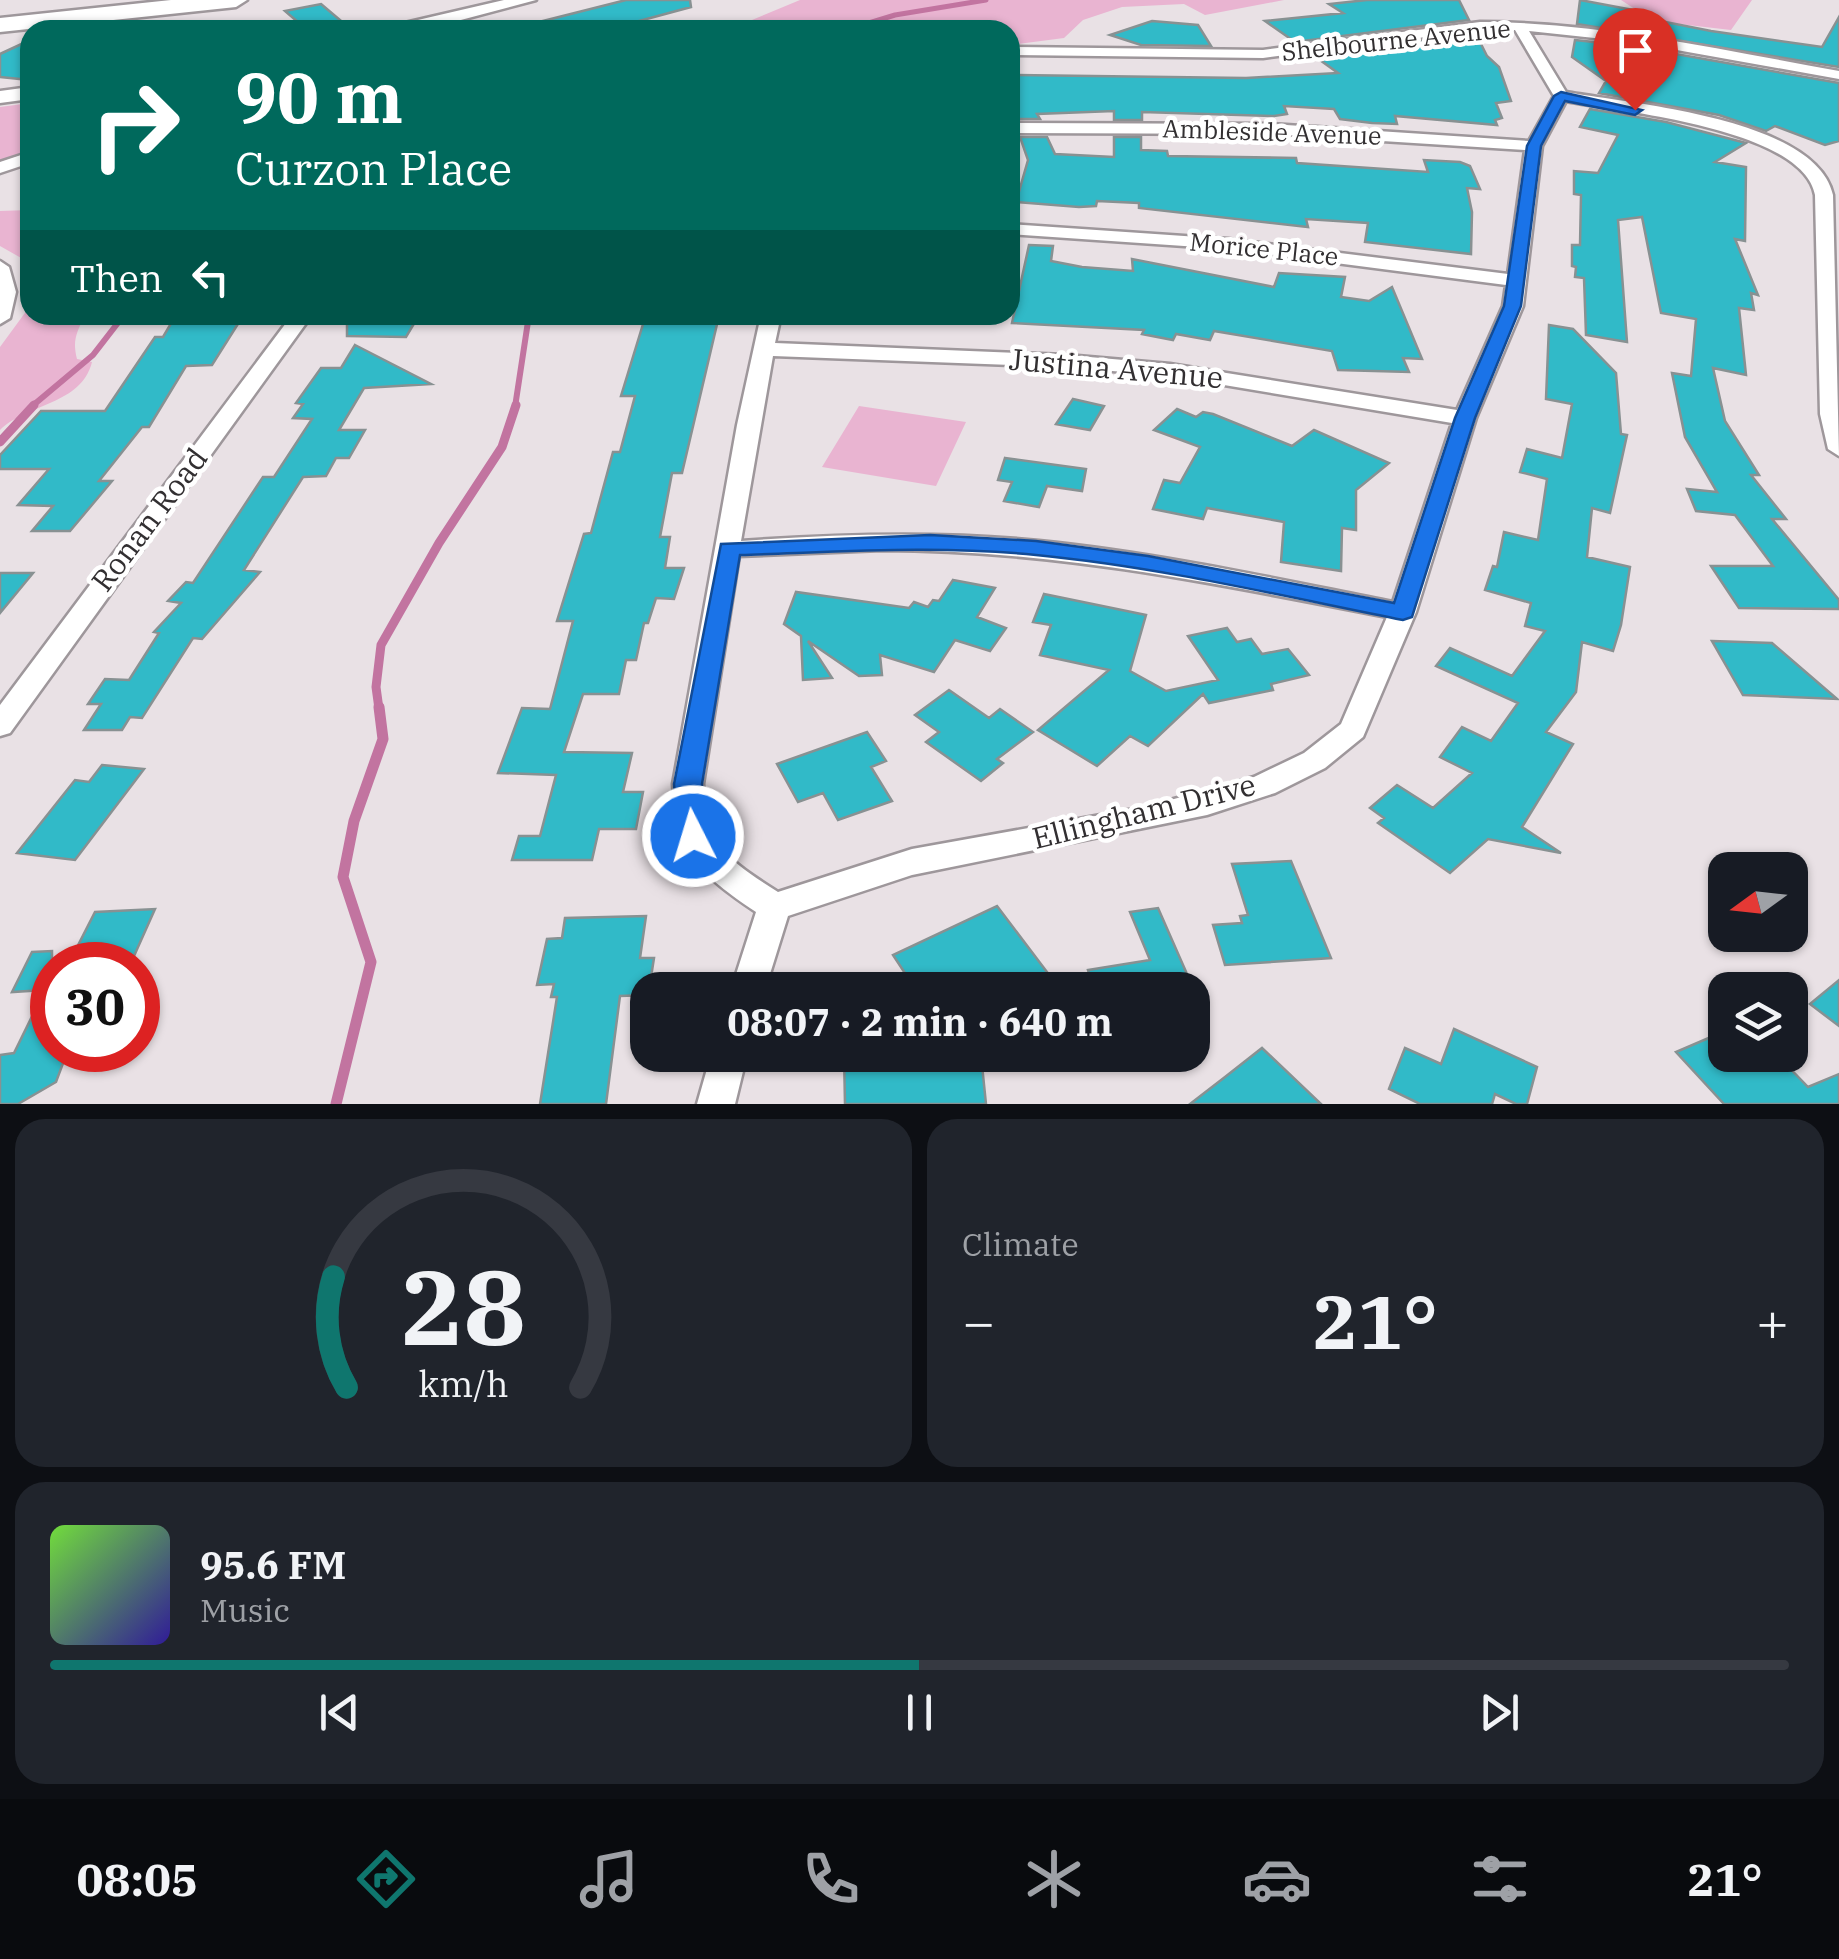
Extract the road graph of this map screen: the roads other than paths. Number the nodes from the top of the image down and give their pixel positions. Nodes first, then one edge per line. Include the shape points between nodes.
1 (164, 0) edge
2 (236, 0) edge
3 (528, 0) edge
4 (0, 15) edge
5 (56, 20) edge
6 (441, 20) edge
7 (1519, 26) junction
8 (1020, 50) edge
9 (1839, 74) edge
10 (1561, 96) junction
11 (1020, 128) edge
12 (1534, 146) junction
13 (1020, 230) edge
14 (0, 267) edge
15 (1517, 281) junction
16 (0, 318) edge
17 (295, 325) edge
18 (768, 325) edge
19 (763, 349) junction
20 (1465, 418) junction
21 (1839, 449) edge
22 (730, 548) junction
23 (1403, 612) junction
24 (0, 726) edge
25 (774, 908) junction
26 (754, 972) edge
27 (724, 1072) edge
28 (716, 1104) edge

1 - 4 highway
2 - 5 highway
3 - 6 street
7 - 8 street, Shelbourne Avenue via 1262,54
7 - 9 street, Shelbourne Avenue
7 - 10 street
10 - 12 street, Ellingham Drive
10 - 21 street via 1738,132 1790,152 1814,170 1824,195 1828,376
11 - 12 street, Ambleside Avenue via 1271,129
12 - 15 street, Ellingham Drive
13 - 15 street, Morice Place via 1228,244
14 - 16 street via 7,297
15 - 20 street, Ellingham Drive via 1503,333
17 - 24 street, Ronan Road
18 - 19 street
19 - 20 street, Justina Avenue via 1151,368
19 - 22 street
20 - 23 street, Ellingham Drive
22 - 23 street via 930,542 1036,548
22 - 25 street via 688,814 693,836 718,868
23 - 25 street, Ellingham Drive via 1353,730 1312,762 1192,806 912,862
25 - 26 street
27 - 28 street

